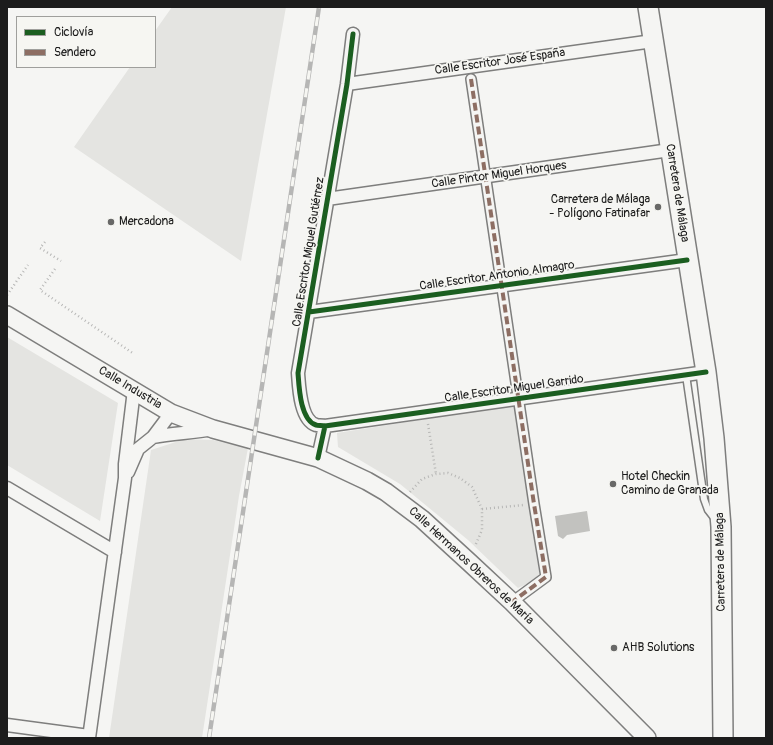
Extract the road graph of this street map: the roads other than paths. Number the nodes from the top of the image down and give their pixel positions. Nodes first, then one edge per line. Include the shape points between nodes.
1 (648, 7) edge
2 (354, 34) dead end
3 (653, 41) junction
4 (471, 79) dead end
5 (347, 84) junction
6 (670, 150) junction
7 (486, 176) junction
8 (327, 199) junction
9 (688, 260) junction
10 (502, 286) junction
11 (310, 312) junction
12 (7, 315) edge
13 (706, 372) junction
14 (686, 375) junction
15 (134, 390) junction
16 (519, 398) junction
17 (171, 413) junction
18 (325, 426) junction
19 (213, 429) junction
20 (153, 437) junction
21 (262, 443) joint
22 (318, 458) junction
23 (125, 478) junction
24 (7, 488) edge
25 (721, 527) junction
26 (115, 552) junction
27 (512, 602) junction
28 (7, 725) edge
29 (89, 737) edge
30 (647, 738) edge
31 (723, 738) edge

1 - 3 main road, Carretera de Málaga
2 - 5 street, Calle Escritor Miguel Gutiérrez
3 - 5 street, Calle Escritor José España
3 - 6 main road, Carretera de Málaga
4 - 7 street
5 - 8 street, Calle Escritor Miguel Gutiérrez
6 - 7 street, Calle Pintor Miguel Horques
6 - 9 main road, Carretera de Málaga
7 - 8 street, Calle Pintor Miguel Horques
7 - 10 street
8 - 11 street, Calle Escritor Miguel Gutiérrez
9 - 10 street, Calle Escritor Antonio Almagro
9 - 13 main road, Carretera de Málaga
10 - 11 street, Calle Escritor Antonio Almagro
10 - 16 street
11 - 18 street, Calle Escritor Miguel Gutiérrez via 298,373 299,390 309,421 315,425
12 - 15 main road, Calle Industria
13 - 14 street, Calle Escritor Miguel Garrido
13 - 25 main road, Carretera de Málaga
14 - 16 street, Calle Escritor Miguel Garrido
14 - 25 lane via 704,499 708,510
15 - 17 main road, Calle Industria
15 - 23 street
16 - 18 street, Calle Escritor Miguel Garrido
16 - 27 street via 546,577
17 - 19 main road, Calle Industria
17 - 20 street
18 - 22 street
19 - 20 street
19 - 21 main road, Calle Industria
20 - 23 street via 138,449
21 - 22 main road, Calle Hermanos Obreros de María
22 - 27 main road, Calle Hermanos Obreros de María via 367,481 401,503 422,519
23 - 26 street
24 - 26 street
25 - 31 main road, Carretera de Málaga
26 - 29 street
27 - 30 main road, Calle Hermanos Obreros de María
28 - 29 street

